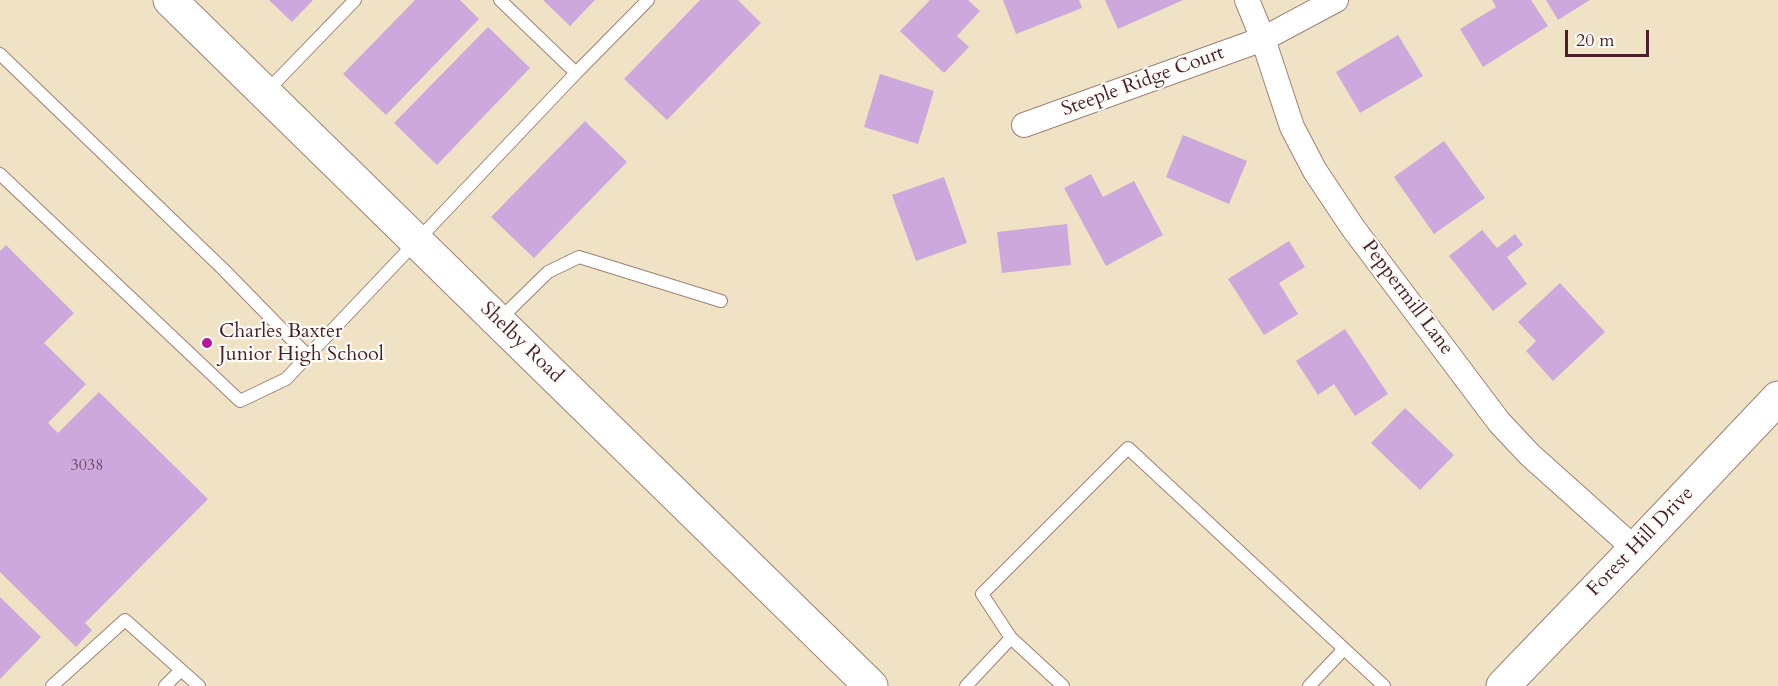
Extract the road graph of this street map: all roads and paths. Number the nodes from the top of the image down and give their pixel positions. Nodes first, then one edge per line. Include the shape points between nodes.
1 (170, 0) edge
2 (355, 0) edge
3 (500, 0) edge
4 (648, 0) edge
5 (1248, 0) edge
6 (1336, 0) edge
7 (1263, 39) junction
8 (0, 54) edge
9 (576, 74) junction
10 (265, 93) junction
11 (1024, 125) dead end
12 (0, 174) edge
13 (416, 240) junction
14 (721, 301) dead end
15 (498, 321) junction
16 (308, 356) junction
17 (1778, 398) edge
18 (1635, 549) junction
19 (1011, 638) junction
20 (1344, 649) junction
21 (181, 670) junction
22 (52, 686) edge
23 (165, 686) edge
24 (199, 686) edge
25 (872, 686) edge
26 (966, 686) edge
27 (1063, 686) edge
28 (1309, 686) edge
29 (1384, 686) edge
30 (1503, 686) edge

1 - 10 main road, Shelby Road
2 - 10 lane
3 - 9 lane
4 - 9 lane
5 - 7 street, Peppermill Lane
6 - 7 street, Steeple Ridge Court
7 - 11 street, Steeple Ridge Court
7 - 18 street, Peppermill Lane via 1292,128 1353,228 1499,422
8 - 16 lane
9 - 13 lane
10 - 13 main road, Shelby Road
12 - 16 lane via 240,401 286,380
13 - 15 main road, Shelby Road
13 - 16 lane
14 - 15 lane via 579,257 548,272
15 - 25 main road, Shelby Road
17 - 18 main road, Forest Hill Drive
18 - 30 main road, Forest Hill Drive
19 - 20 lane via 982,594 1128,448
19 - 26 lane
19 - 27 lane
20 - 28 lane
20 - 29 lane
21 - 22 lane via 125,620
21 - 23 lane
21 - 24 lane

